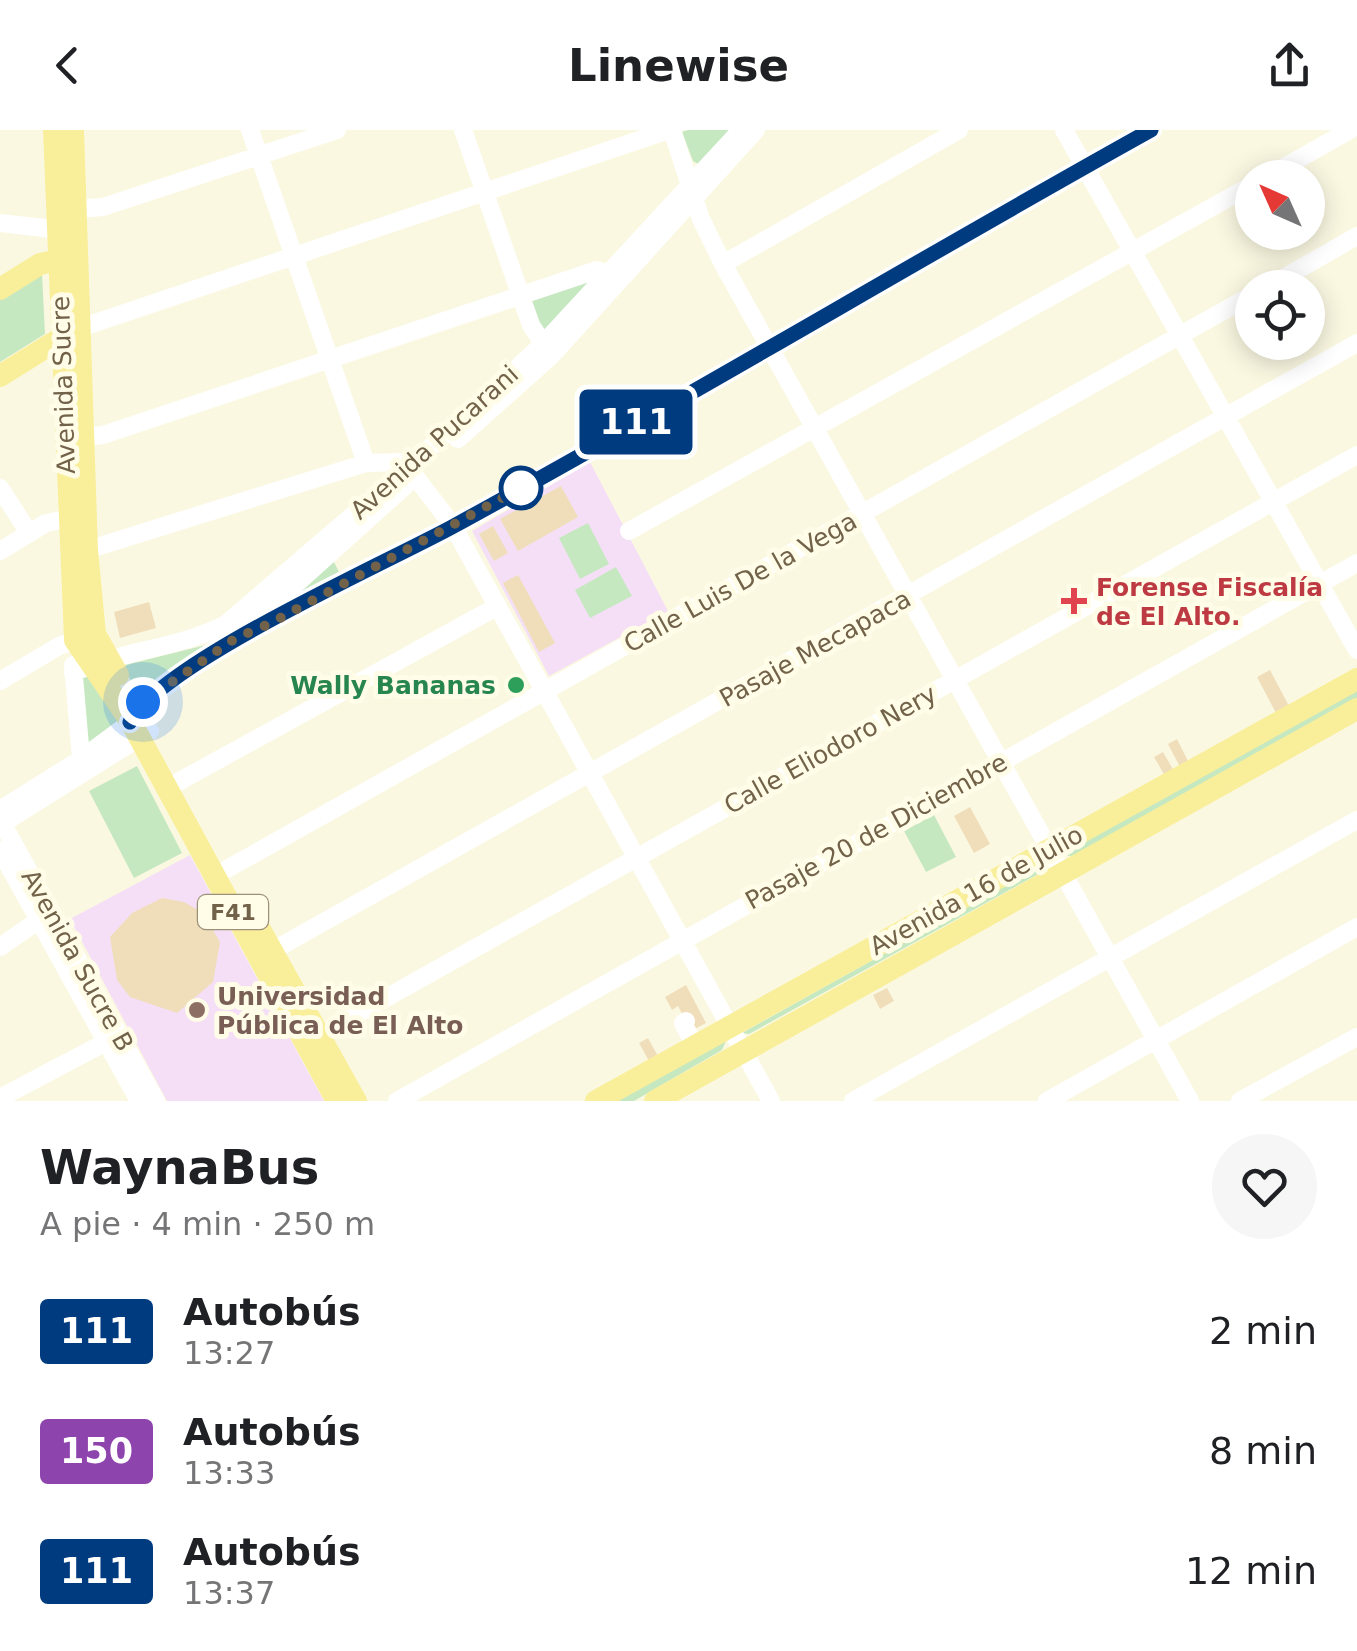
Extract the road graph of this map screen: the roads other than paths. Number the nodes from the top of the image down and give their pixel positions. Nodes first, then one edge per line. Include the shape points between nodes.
1 (54, 130) edge
2 (73, 130) edge
3 (250, 130) edge
4 (337, 130) edge
5 (463, 130) edge
6 (670, 130) edge
7 (741, 130) edge
8 (756, 130) edge
9 (959, 130) edge
10 (1064, 130) edge
11 (1151, 130) edge
12 (1350, 130) edge
13 (259, 158) junction
14 (1297, 160) edge
15 (1086, 166) junction
16 (692, 190) junction
17 (485, 192) junction
18 (1235, 194) edge
19 (0, 223) edge
20 (69, 224) junction
21 (1357, 236) edge
22 (1133, 252) junction
23 (68, 257) junction
24 (294, 258) junction
25 (722, 264) junction
26 (1298, 270) edge
27 (606, 274) junction
28 (0, 289) edge
29 (520, 296) junction
30 (1235, 305) edge
31 (70, 333) junction
32 (1181, 336) junction
33 (1357, 344) edge
34 (768, 346) junction
35 (547, 350) junction
36 (331, 362) junction
37 (0, 376) edge
38 (1226, 416) junction
39 (814, 429) junction
40 (83, 437) junction
41 (1357, 456) edge
42 (366, 462) junction
43 (413, 472) junction
44 (0, 488) edge
45 (1273, 502) junction
46 (863, 514) junction
47 (67, 519) junction
48 (453, 526) junction
49 (628, 531) dead end
50 (29, 532) junction
51 (87, 550) junction
52 (0, 551) edge
53 (1357, 563) edge
54 (1319, 584) junction
55 (910, 596) junction
56 (498, 606) junction
57 (231, 631) junction
58 (85, 637) junction
59 (1357, 650) edge
60 (92, 665) junction
61 (1357, 679) edge
62 (954, 680) junction
63 (0, 681) edge
64 (544, 689) junction
65 (1357, 709) edge
66 (139, 725) junction
67 (1000, 762) junction
68 (82, 766) junction
69 (588, 772) junction
70 (178, 782) junction
71 (1, 819) edge
72 (1357, 820) edge
73 (1050, 849) junction
74 (0, 850) edge
75 (636, 857) junction
76 (226, 869) junction
77 (1064, 873) junction
78 (39, 920) junction
79 (1357, 927) edge
80 (681, 938) junction
81 (0, 946) edge
82 (272, 952) junction
83 (1110, 958) junction
84 (701, 1013) junction
85 (730, 1026) junction
86 (1357, 1037) edge
87 (311, 1039) junction
88 (1156, 1040) junction
89 (106, 1042) junction
90 (695, 1046) junction
91 (744, 1052) junction
92 (0, 1098) edge
93 (139, 1101) edge
94 (156, 1101) edge
95 (336, 1101) edge
96 (356, 1101) edge
97 (397, 1101) edge
98 (596, 1101) edge
99 (655, 1101) edge
100 (772, 1101) edge
101 (852, 1101) edge
102 (1047, 1101) edge
103 (1190, 1101) edge
104 (1240, 1101) edge

1 - 20 main road, Avenida Sucre
2 - 20 main road, Avenida Sucre
3 - 13 street
4 - 13 street
5 - 17 street
6 - 16 street
6 - 17 street
7 - 16 street, Avenida Pucarani
8 - 16 street, Avenida Pucarani
9 - 25 street
10 - 15 street
11 - 15 street
12 - 14 street
13 - 20 street via 102,207
13 - 24 street
15 - 22 street
15 - 34 street
16 - 25 street
16 - 27 street, Avenida Pucarani
16 - 35 street, Avenida Pucarani
17 - 24 street
17 - 29 street
18 - 22 street
19 - 20 street
20 - 23 main road, Avenida Sucre
21 - 26 street
22 - 32 street
22 - 39 street
23 - 28 main road
23 - 31 main road, Avenida Sucre
24 - 31 street
24 - 36 street
25 - 34 street
27 - 29 street via 597,270
27 - 35 street, Avenida Pucarani
29 - 35 street
29 - 36 street
30 - 32 street, Calle Luis De la Vega
31 - 37 main road
31 - 40 main road, Avenida Sucre
31 - 47 main road, Avenida Sucre
32 - 38 street
32 - 46 street, Calle Luis De la Vega
33 - 38 street, Pasaje Mecapaca
34 - 39 street
34 - 48 street
35 - 43 street, Avenida Pucarani
36 - 40 street via 104,436
36 - 42 street
38 - 45 street
38 - 55 street, Pasaje Mecapaca
39 - 46 street
39 - 49 street
40 - 51 main road, Avenida Sucre
41 - 45 street, Calle Eliodoro Nery
42 - 43 street via 396,459
42 - 51 street
43 - 48 street
43 - 57 street, Avenida Pucarani
44 - 50 street
45 - 54 street
45 - 62 street, Calle Eliodoro Nery
46 - 55 street
46 - 64 street, Calle Luis De la Vega
47 - 50 street
47 - 58 main road, Avenida Sucre
48 - 56 street
48 - 57 street
50 - 52 street
51 - 58 main road, Avenida Sucre
53 - 54 street, Pasaje 20 de Diciembre
54 - 59 street
54 - 67 street, Pasaje 20 de Diciembre
55 - 62 street
55 - 69 street, Pasaje Mecapaca
56 - 64 street
56 - 70 street
57 - 60 street, Avenida Pucarani
57 - 66 street
58 - 60 main road, F41
58 - 63 street
60 - 66 main road, F41
60 - 68 street
61 - 73 main road, Avenida 16 de Julio
62 - 67 street
62 - 75 street, Calle Eliodoro Nery
64 - 69 street
64 - 76 street, Calle Luis De la Vega
65 - 77 main road, Avenida 16 de Julio
66 - 68 street
66 - 70 main road, F41
66 - 87 main road, F41
67 - 73 street
67 - 80 street, Pasaje 20 de Diciembre
68 - 71 street
69 - 75 street
69 - 82 street, Pasaje Mecapaca
70 - 76 main road, F41
71 - 94 street, Avenida Sucre B
72 - 83 street
73 - 77 street
73 - 85 main road, Avenida 16 de Julio
74 - 78 street, Avenida Sucre B
75 - 80 street
75 - 87 street, Calle Eliodoro Nery
76 - 82 main road, F41
77 - 83 street
77 - 91 main road, Avenida 16 de Julio
78 - 81 street
78 - 89 street, Avenida Sucre B
79 - 88 street
80 - 84 street
80 - 97 street, Pasaje 20 de Diciembre
82 - 87 main road, F41
83 - 88 street
83 - 101 street
84 - 85 street
84 - 90 street via 683,1023
85 - 90 main road, Avenida 16 de Julio
85 - 91 street
86 - 104 street
87 - 95 main road, F41
87 - 96 main road, F41
88 - 102 street
88 - 103 street
89 - 92 street
89 - 93 street, Avenida Sucre B
90 - 98 main road, Avenida 16 de Julio
91 - 99 main road, Avenida 16 de Julio
91 - 100 street

